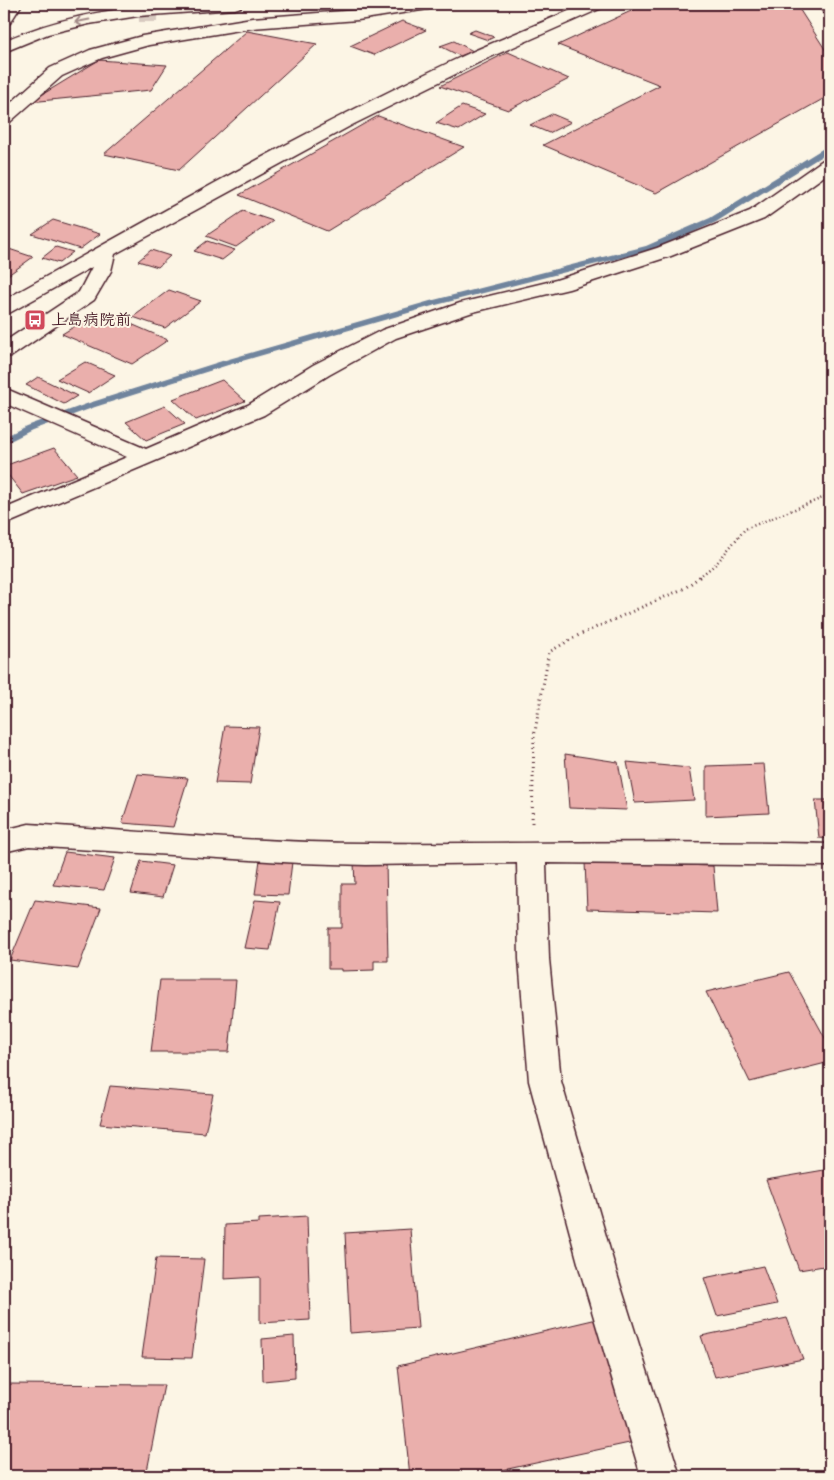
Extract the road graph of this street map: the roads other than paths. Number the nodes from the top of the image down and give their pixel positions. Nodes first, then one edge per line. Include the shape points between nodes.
1 (14, 4) edge
2 (235, 4) edge
3 (428, 4) edge
4 (826, 4) edge
5 (590, 5) edge
6 (830, 10) edge
7 (26, 17) dead end
8 (4, 20) edge
9 (4, 27) edge
10 (4, 47) edge
11 (4, 118) edge
12 (830, 164) edge
13 (106, 251) junction
14 (4, 308) edge
15 (4, 351) edge
16 (4, 395) edge
17 (146, 457) junction
18 (4, 518) edge
19 (4, 841) edge
20 (531, 852) junction
21 (830, 855) edge
22 (661, 1476) edge

1 - 8 main road
2 -> 10 main road via 77,22 42,31
3 - 11 main road via 358,15 252,23 212,31 148,32 56,72
4 - 6 main road
5 - 13 main road via 346,121
7 - 9 main road
12 - 17 main road via 757,215 664,252 562,285 467,307 389,334 256,410
13 - 14 main road
13 - 15 main road via 101,271 87,296
16 - 17 main road
17 - 18 main road
19 - 20 main road via 28,835 366,854
20 - 21 main road
20 - 22 main road via 534,959 545,1081 599,1274

